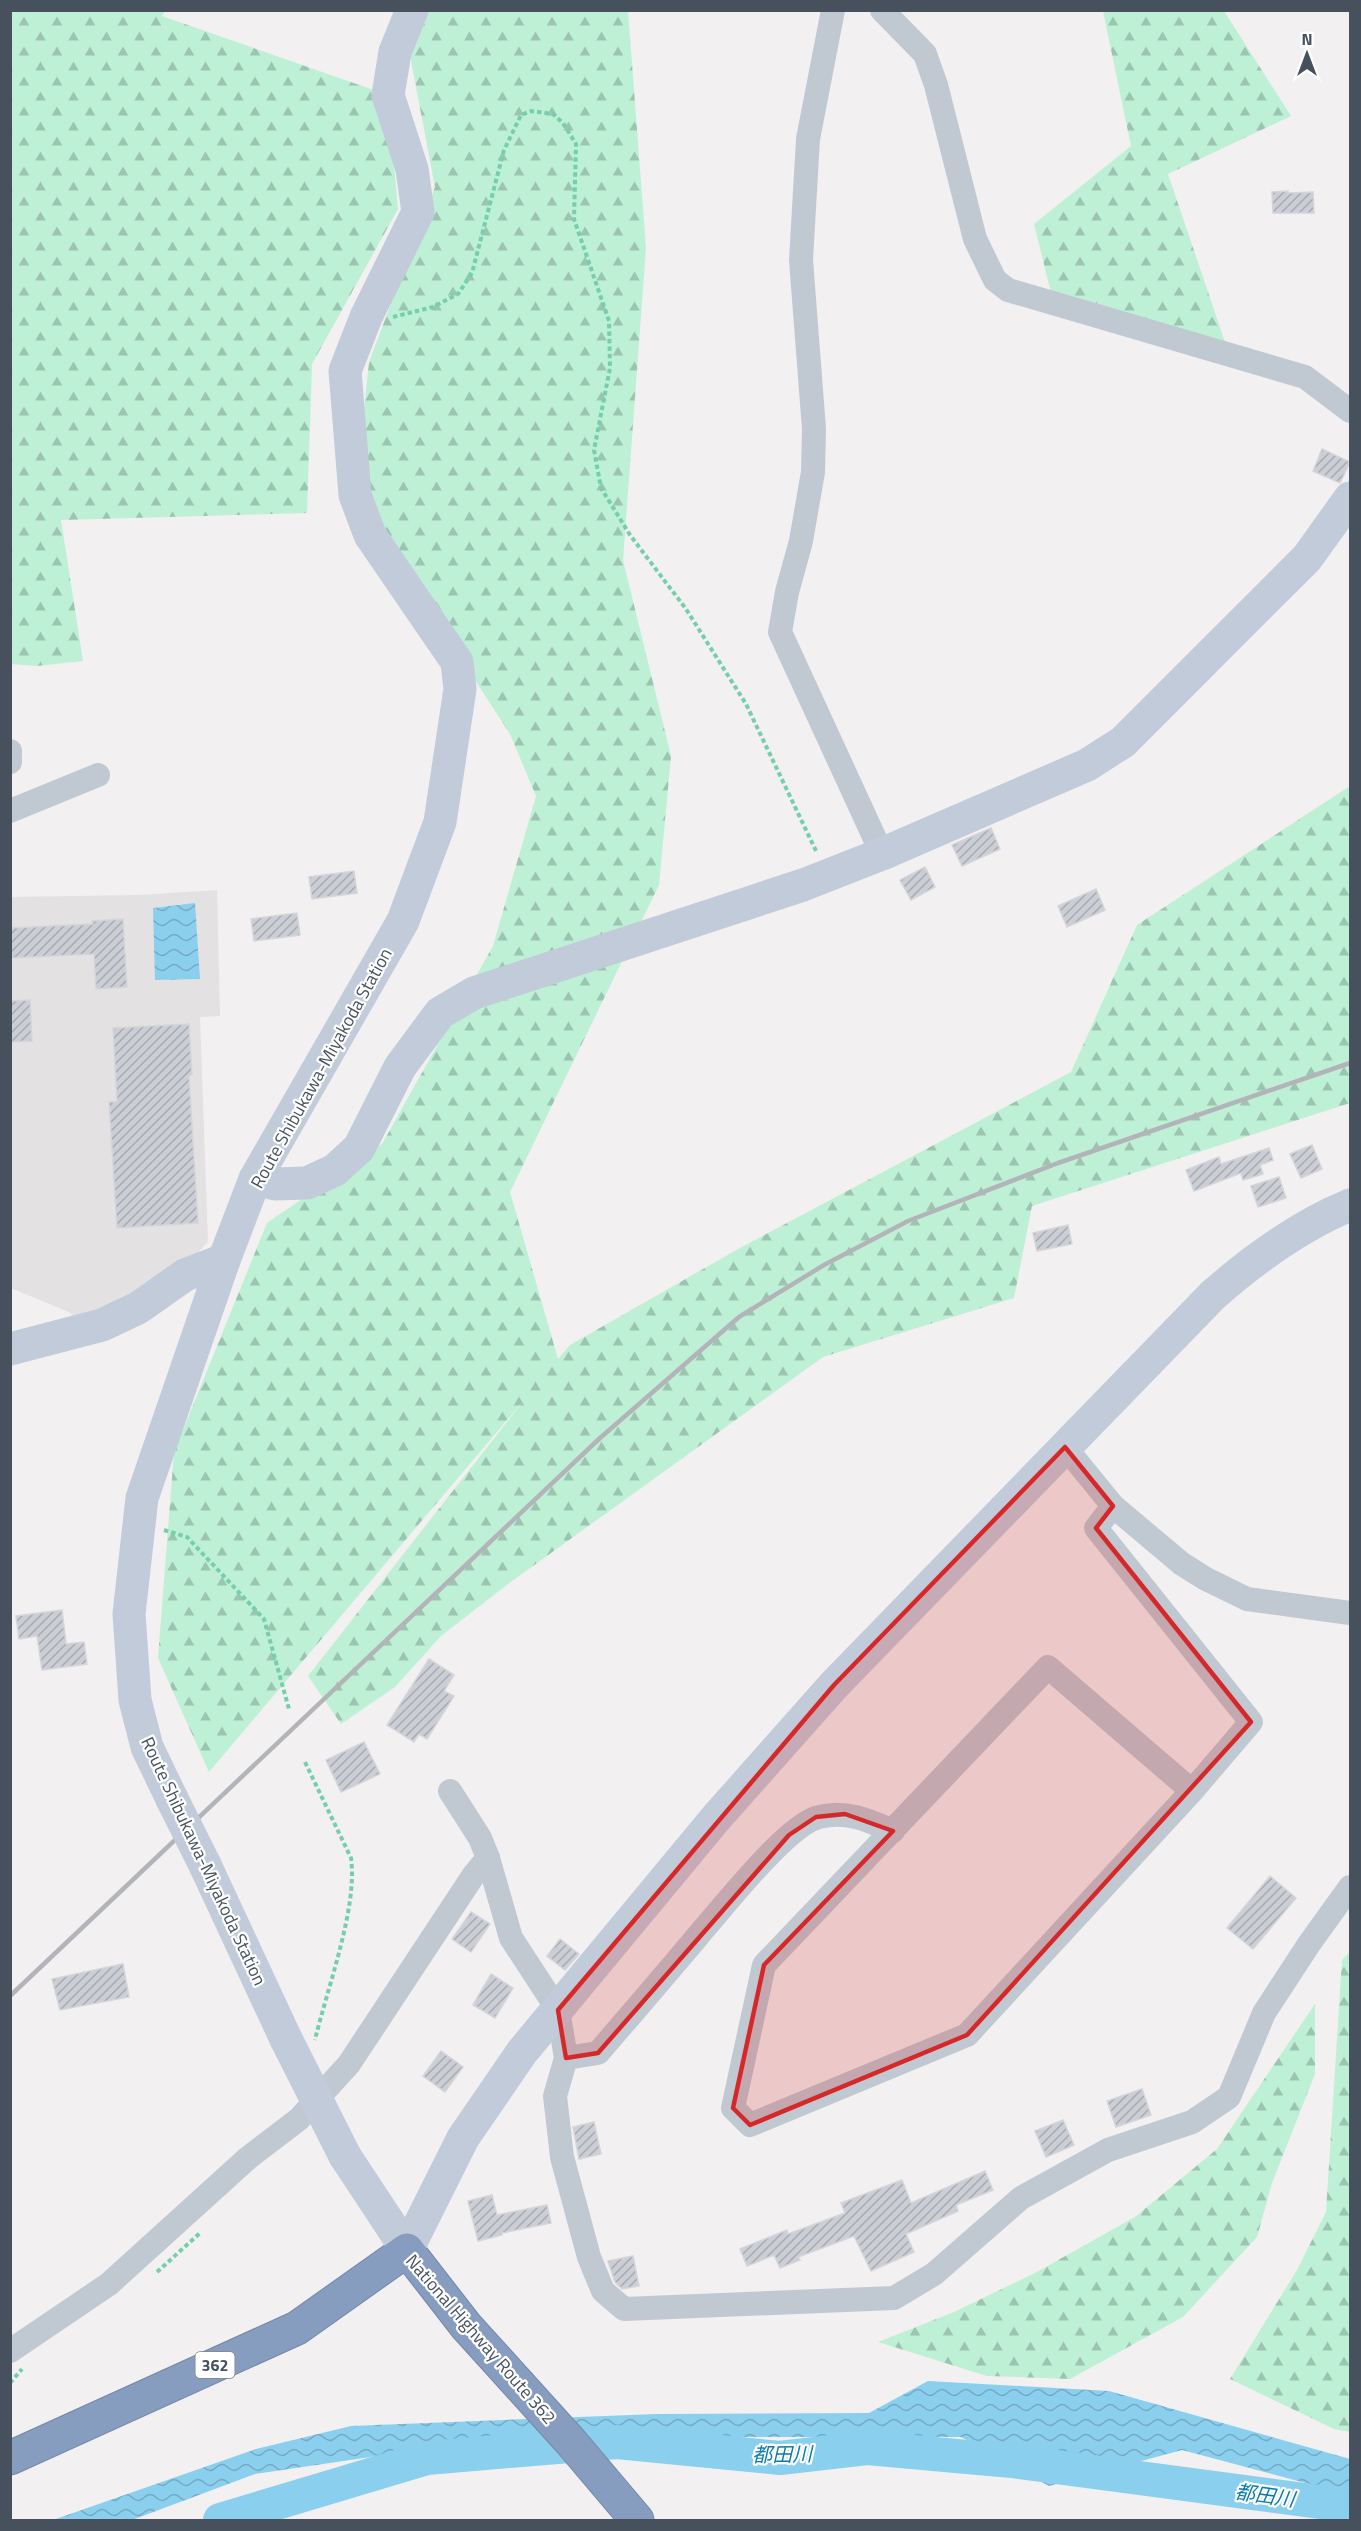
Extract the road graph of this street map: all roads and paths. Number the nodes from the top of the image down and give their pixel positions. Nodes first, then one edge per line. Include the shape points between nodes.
1 (412, 10) edge
2 (833, 10) edge
3 (882, 10) edge
4 (366, 316) junction
5 (1350, 411) edge
6 (1350, 498) edge
7 (10, 751) edge
8 (10, 762) edge
9 (98, 775) dead end
10 (10, 811) edge
11 (882, 854) junction
12 (827, 875) junction
13 (255, 1179) junction
14 (1350, 1205) edge
15 (224, 1260) junction
16 (10, 1349) edge
17 (1065, 1447) junction
18 (142, 1498) junction
19 (1113, 1506) junction
20 (1350, 1613) edge
21 (289, 1709) dead end
22 (305, 1762) dead end
23 (450, 1791) dead end
24 (1192, 1791) junction
25 (893, 1831) junction
26 (488, 1858) junction
27 (1350, 1887) edge
28 (558, 2010) junction
29 (300, 2042) junction
30 (566, 2058) junction
31 (406, 2250) junction
32 (10, 2351) edge
33 (10, 2458) edge
34 (637, 2520) edge

1 - 4 street, Route Shibukawa-Miyakoda Station via 395,52 388,95 412,169 418,212
2 - 11 street via 808,139 801,260 814,429 813,472 780,632
3 - 5 street via 925,54 975,239 995,280 1008,290 1305,377
4 - 12 path via 398,318 458,294 472,273 504,150 521,115 543,112 553,114 563,123 576,144 574,219 609,321 610,368 594,450 601,488 630,535 686,609 746,704
4 - 13 street, Route Shibukawa-Miyakoda Station via 345,370 355,495 370,535 457,662 460,689 440,822 403,921
6 - 11 street via 1307,558 1123,742 1087,765
7 - 8 street
9 - 10 street
11 - 12 street
12 - 13 street via 474,993 440,1013 400,1067 358,1148 335,1170 307,1183 275,1184
13 - 15 street, Route Shibukawa-Miyakoda Station
14 - 17 street via 1320,1218 1247,1265 1180,1326
15 - 16 street via 185,1275 138,1308 102,1325
15 - 18 street, Route Shibukawa-Miyakoda Station
17 - 19 street
17 - 28 street via 834,1685 716,1818
18 - 21 path via 159,1529 187,1537 264,1619
18 - 29 street, Route Shibukawa-Miyakoda Station, bridge via 129,1614 135,1700 147,1747
19 - 20 street via 1182,1564 1228,1591 1247,1599
19 - 24 street via 1096,1528 1251,1722
22 - 29 path via 351,1857 354,1875 343,1932
23 - 26 street
24 - 25 street via 1048,1667
24 - 25 street via 967,2035 750,2125 733,2108 764,1965
25 - 30 street via 845,1814 816,1817 789,1835 598,2053
26 - 28 street via 512,1938
26 - 32 street via 350,2064 299,2119 248,2158 109,2284
27 - 30 street via 1264,2013 1229,2097 1192,2122 1108,2150 1021,2198 934,2274 894,2298 624,2309 603,2291 589,2257 562,2157 555,2096
28 - 30 street
28 - 31 street via 522,2052 464,2138
29 - 31 street, Route Shibukawa-Miyakoda Station, bridge via 345,2156
31 - 33 highway, National Highway Route 362 / 362 via 297,2328
31 - 34 highway, National Highway Route 362 via 466,2326

